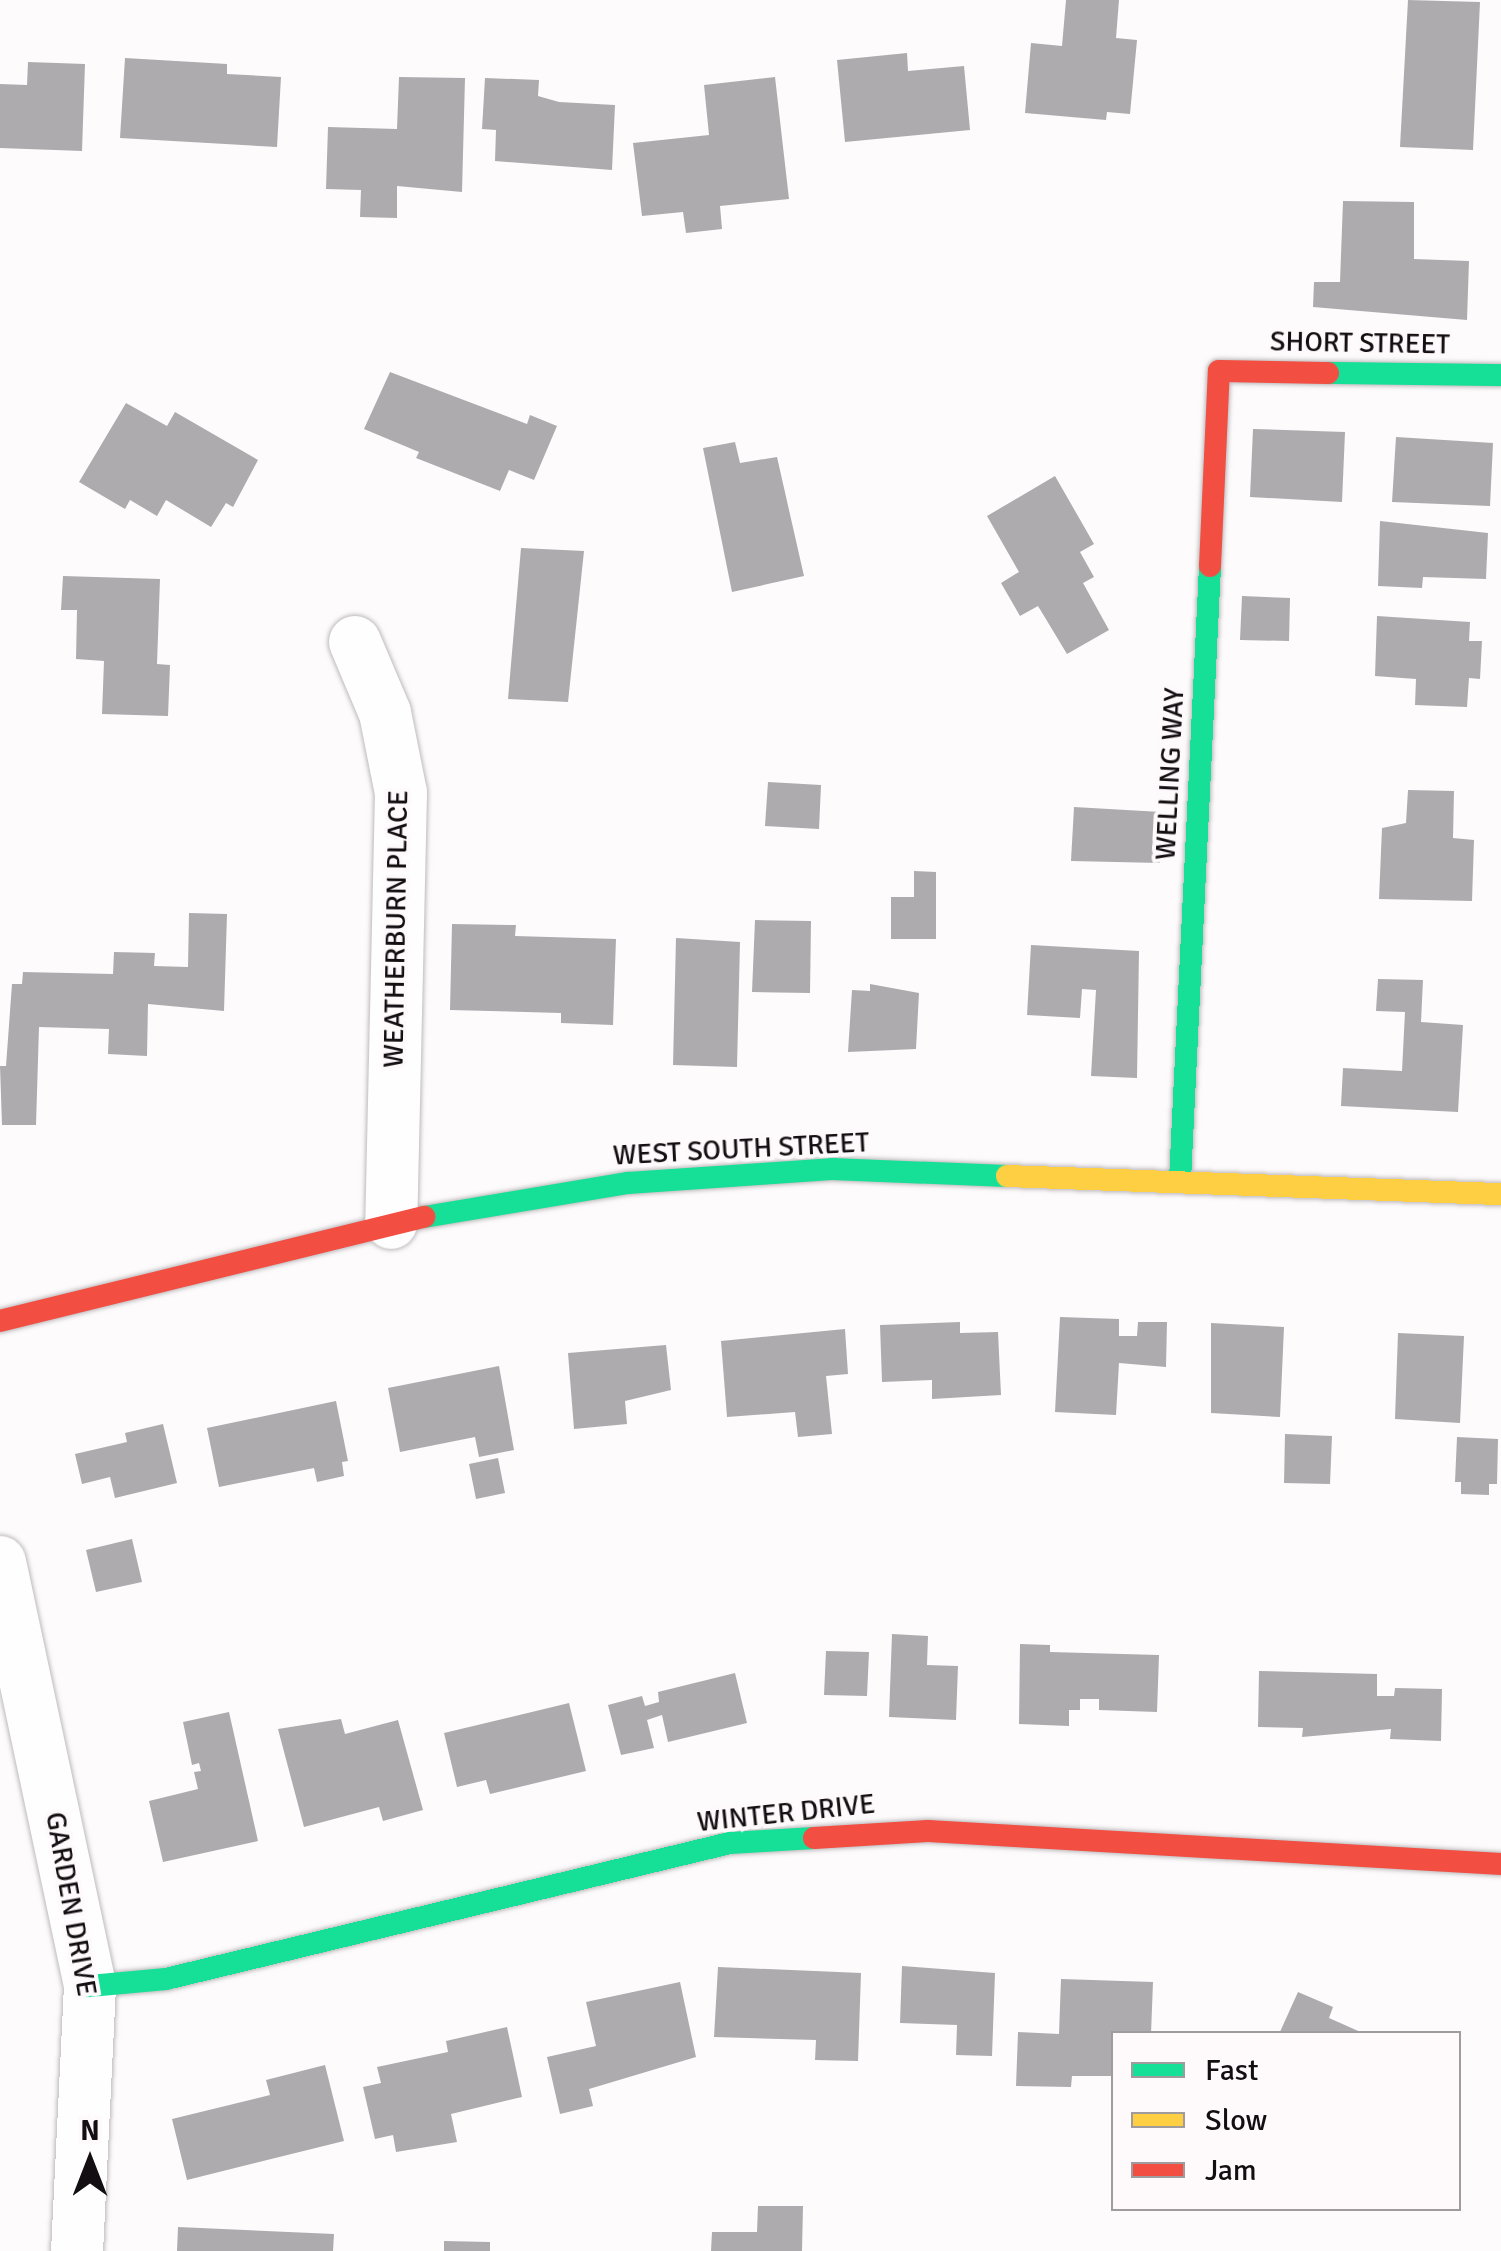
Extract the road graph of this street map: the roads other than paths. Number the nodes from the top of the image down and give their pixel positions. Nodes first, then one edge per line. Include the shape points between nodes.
1 (1219, 371) joint
2 (1501, 375) edge
3 (355, 642) dead end
4 (1180, 1180) junction
5 (1501, 1194) edge
6 (391, 1223) junction
7 (0, 1321) edge
8 (0, 1562) edge
9 (1501, 1864) edge
10 (90, 1986) junction
11 (77, 2251) edge

1 - 2 street, SHORT STREET
1 - 4 street, WELLING WAY
3 - 6 street, WEATHERBURN PLACE via 385,713 402,793
4 - 5 street, WEST SOUTH STREET
4 - 6 street, WEST SOUTH STREET via 832,1169 628,1183
6 - 7 street, WEST SOUTH STREET
8 - 10 street, GARDEN DRIVE
9 - 10 street, WINTER DRIVE via 928,1830 730,1843 166,1979
10 - 11 street, GARDEN DRIVE

